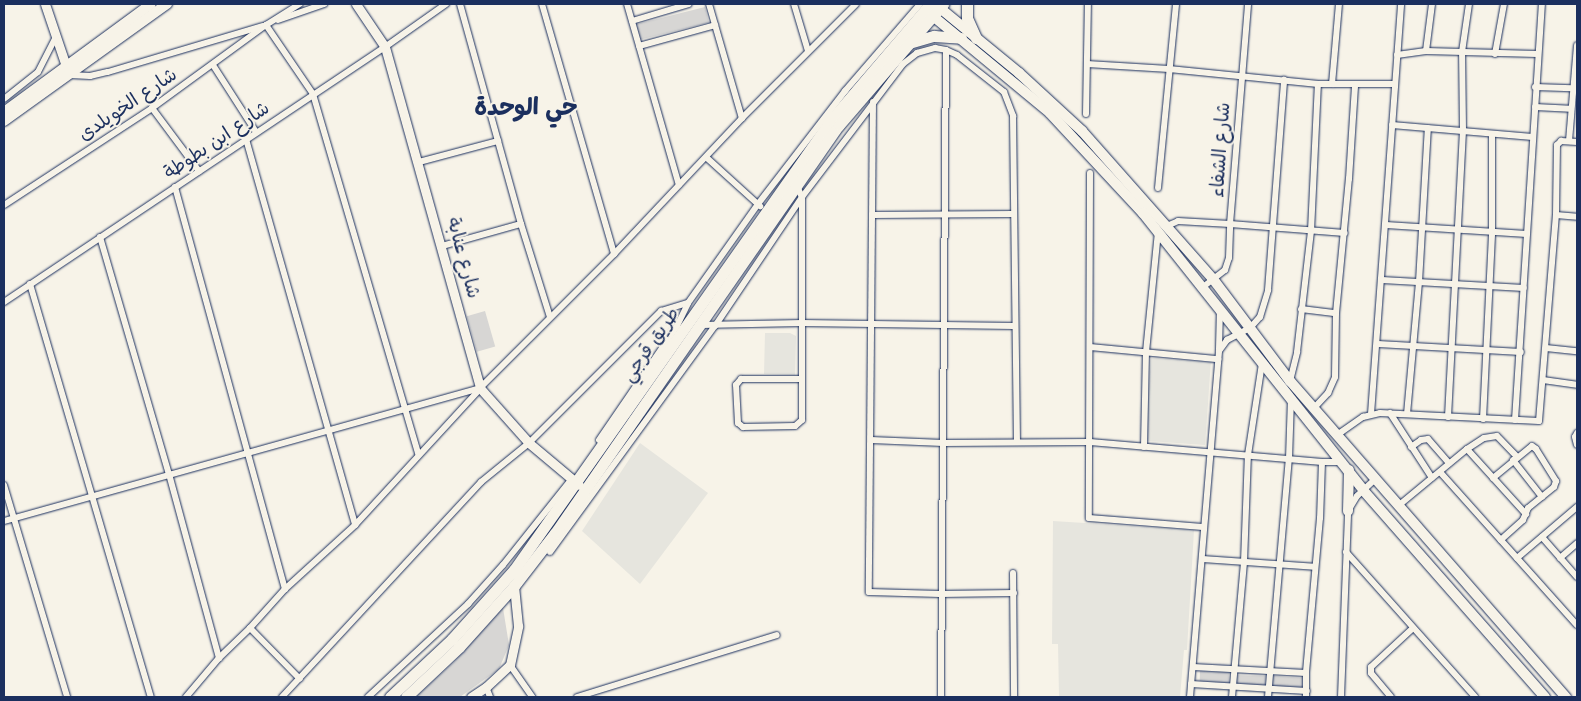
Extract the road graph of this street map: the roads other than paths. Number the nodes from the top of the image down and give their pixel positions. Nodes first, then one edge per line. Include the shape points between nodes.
1 (45, 4) edge
2 (151, 4) edge
3 (167, 4) edge
4 (300, 4) edge
5 (324, 4) edge
6 (356, 4) edge
7 (446, 4) edge
8 (460, 4) edge
9 (542, 4) edge
10 (627, 4) edge
11 (689, 4) edge
12 (709, 4) edge
13 (794, 4) edge
14 (856, 4) edge
15 (967, 4) edge
16 (1088, 4) edge
17 (1176, 4) edge
18 (1248, 4) edge
19 (1339, 4) edge
20 (1401, 4) edge
21 (1432, 4) edge
22 (1469, 4) edge
23 (1504, 4) edge
24 (1542, 4) edge
25 (932, 7) edge
26 (632, 21) junction
27 (266, 25) junction
28 (715, 25) junction
29 (56, 37) junction
30 (961, 38) junction
31 (976, 38) junction
32 (907, 44) junction
33 (1577, 45) edge
34 (639, 46) junction
35 (386, 47) junction
36 (946, 50) junction
37 (808, 51) junction
38 (1426, 52) junction
39 (1462, 52) junction
40 (1397, 54) junction
41 (1495, 54) junction
42 (1537, 54) junction
43 (1577, 55) edge
44 (1087, 64) junction
45 (213, 65) junction
46 (1169, 69) junction
47 (68, 71) junction
48 (1016, 76) junction
49 (1241, 76) junction
50 (1284, 80) junction
51 (1318, 84) junction
52 (1332, 84) junction
53 (1355, 84) junction
54 (1395, 84) junction
55 (1535, 87) junction
56 (1572, 88) junction
57 (1004, 92) junction
58 (313, 94) junction
59 (4, 100) edge
60 (873, 102) junction
61 (1534, 107) junction
62 (152, 108) junction
63 (1570, 109) junction
64 (4, 112) edge
65 (1086, 114) dead end
66 (742, 118) junction
67 (4, 121) edge
68 (835, 122) junction
69 (1392, 126) junction
70 (1428, 128) junction
71 (1463, 130) junction
72 (256, 132) junction
73 (1492, 134) junction
74 (1532, 137) junction
75 (246, 139) junction
76 (498, 141) junction
77 (1569, 141) junction
78 (1577, 142) edge
79 (707, 158) junction
80 (419, 162) junction
81 (199, 171) junction
82 (1090, 173) dead end
83 (679, 185) junction
84 (797, 186) junction
85 (174, 187) junction
86 (1158, 188) dead end
87 (802, 197) junction
88 (4, 205) edge
89 (762, 208) junction
90 (946, 214) junction
91 (1013, 214) junction
92 (872, 215) junction
93 (1556, 215) junction
94 (1577, 217) edge
95 (521, 224) junction
96 (1230, 224) junction
97 (1386, 225) junction
98 (1421, 226) junction
99 (1162, 228) junction
100 (1274, 228) junction
101 (1456, 229) junction
102 (1311, 231) junction
103 (1492, 232) junction
104 (1345, 233) junction
105 (1527, 234) junction
106 (100, 237) junction
107 (442, 246) junction
108 (614, 254) junction
109 (1213, 279) junction
110 (1382, 280) junction
111 (1419, 282) junction
112 (30, 284) junction
113 (1455, 284) junction
114 (1489, 286) junction
115 (1203, 287) junction
116 (1524, 288) junction
117 (4, 302) edge
118 (688, 303) junction
119 (1220, 308) junction
120 (1301, 310) junction
121 (1336, 313) junction
122 (550, 317) junction
123 (802, 323) junction
124 (701, 325) junction
125 (870, 325) junction
126 (944, 325) junction
127 (715, 326) junction
128 (1014, 326) junction
129 (1250, 328) junction
130 (1240, 333) junction
131 (1378, 344) junction
132 (1414, 345) junction
133 (1090, 347) junction
134 (1450, 348) junction
135 (1546, 348) junction
136 (1486, 350) junction
137 (1219, 351) junction
138 (1577, 351) edge
139 (1146, 352) junction
140 (1521, 352) junction
141 (1218, 359) junction
142 (1262, 362) junction
143 (801, 379) junction
144 (1544, 380) junction
145 (1290, 381) junction
146 (1577, 385) edge
147 (480, 388) junction
148 (1291, 398) junction
149 (1314, 408) junction
150 (405, 409) junction
151 (1390, 413) junction
152 (1371, 414) junction
153 (1407, 414) junction
154 (1448, 417) junction
155 (1483, 418) junction
156 (1515, 420) junction
157 (328, 430) junction
158 (1577, 433) edge
159 (1337, 435) junction
160 (871, 440) junction
161 (1017, 442) junction
162 (1090, 442) junction
163 (529, 443) junction
164 (943, 443) junction
165 (1577, 445) edge
166 (1411, 447) junction
167 (1144, 448) junction
168 (1467, 449) junction
169 (1211, 451) junction
170 (246, 452) junction
171 (418, 454) junction
172 (1248, 455) junction
173 (1289, 459) junction
174 (1515, 459) junction
175 (1322, 462) junction
176 (1449, 463) junction
177 (1346, 466) junction
178 (1440, 472) junction
179 (169, 474) junction
180 (1432, 478) junction
181 (1493, 478) junction
182 (1375, 479) junction
183 (578, 484) junction
184 (4, 485) edge
185 (1363, 490) junction
186 (91, 496) junction
187 (1542, 497) junction
188 (1398, 506) junction
189 (1577, 507) edge
190 (1348, 511) junction
191 (1526, 514) junction
192 (13, 518) junction
193 (4, 520) edge
194 (355, 525) junction
195 (1203, 527) junction
196 (1542, 538) junction
197 (1501, 540) junction
198 (1577, 543) edge
199 (550, 552) dead end
200 (1346, 552) junction
201 (1517, 558) junction
202 (1560, 558) junction
203 (1202, 559) junction
204 (1244, 562) junction
205 (1279, 565) junction
206 (1315, 567) junction
207 (1013, 573) dead end
208 (1577, 577) edge
209 (514, 586) junction
210 (284, 589) junction
211 (1014, 593) junction
212 (940, 594) junction
213 (1577, 625) edge
214 (250, 628) junction
215 (1413, 628) junction
216 (777, 635) dead end
217 (1512, 635) junction
218 (1501, 646) junction
219 (219, 658) junction
220 (510, 665) junction
221 (1192, 667) junction
222 (1234, 669) junction
223 (1270, 671) junction
224 (1306, 673) junction
225 (300, 679) junction
226 (1191, 684) junction
227 (1232, 686) junction
228 (486, 687) junction
229 (1269, 689) junction
230 (1306, 694) edge
231 (67, 697) edge
232 (151, 697) edge
233 (186, 697) edge
234 (282, 697) edge
235 (368, 697) edge
236 (390, 697) edge
237 (406, 697) edge
238 (472, 697) edge
239 (490, 697) edge
240 (532, 697) edge
241 (577, 697) edge
242 (941, 697) edge
243 (1014, 697) edge
244 (1190, 697) edge
245 (1232, 697) edge
246 (1268, 697) edge
247 (1341, 697) edge
248 (1391, 697) edge
249 (1475, 697) edge
250 (1546, 697) edge
251 (1566, 697) edge

1 - 29 street
2 - 47 main road
3 - 47 main road
4 - 27 street
5 - 27 street
6 - 35 street, شارع عنابة
7 - 35 street, شارع ابن بطوطة
8 - 76 street
9 - 108 street
10 - 26 street
11 - 26 street
12 - 28 street
13 - 37 street
14 - 37 street
15 - 31 highway via 967,18
16 - 44 street
17 - 46 street
18 - 49 street, شارع الشفاء
19 - 52 street
20 - 40 street
21 - 38 street
22 - 39 street
23 - 41 street
24 - 42 street
25 - 30 main road
25 - 31 main road
25 - 32 highway, طريق قرجي
25 - 68 highway, طريق قرجي
25 - 89 street via 845,90
26 - 34 street
27 - 45 street, شارع الخويلدى
27 - 47 street via 108,72 90,76
27 - 58 street
28 - 34 street
28 - 66 street
29 - 47 street
29 - 59 street via 38,72
30 - 32 highway via 934,36
30 - 48 main road
31 - 48 main road
32 - 68 highway, طريق قرجي
33 - 43 street
34 - 83 street
35 - 58 street, شارع ابن بطوطة
35 - 80 street, شارع عنابة
36 - 57 street
36 - 60 street via 935,48 917,53 903,64
36 - 90 street
37 - 66 street
38 - 39 street
38 - 40 street
39 - 41 street
39 - 71 street
40 - 54 street
41 - 42 street
42 - 55 street
43 - 56 street
44 - 46 street
44 - 65 street
45 - 62 street, شارع الخويلدى
45 - 72 street
46 - 49 street
46 - 86 street
47 - 64 main road
47 - 67 main road
48 - 57 street
48 - 99 main road via 1082,131
49 - 50 street
49 - 96 street, شارع الشفاء
50 - 51 street
50 - 100 street
51 - 52 street
51 - 102 street
52 - 53 street
53 - 54 street
53 - 104 street
54 - 69 street
55 - 56 street
55 - 61 street
56 - 63 street
57 - 91 street via 1012,116
58 - 72 street, شارع ابن بطوطة
58 - 150 street
60 - 87 street
60 - 92 street
61 - 63 street
61 - 74 street
62 - 81 street
62 - 88 street, شارع الخويلدى
63 - 77 street
66 - 79 street
68 - 84 highway, طريق قرجي
68 - 89 highway, طريق قرجي
69 - 70 street
69 - 97 street
70 - 71 street
70 - 98 street
71 - 73 street
71 - 101 street
72 - 75 street, شارع ابن بطوطة
73 - 74 street
73 - 103 street
74 - 105 street
75 - 81 street, شارع ابن بطوطة
75 - 157 street
76 - 80 street
76 - 95 street
77 - 78 street
77 - 93 street via 1561,141 1557,145
79 - 83 street
79 - 89 street
80 - 107 street, شارع عنابة
81 - 85 street, شارع ابن بطوطة
82 - 133 street
83 - 108 street
84 - 87 street
84 - 124 highway, طريق قرجي
85 - 106 street, شارع ابن بطوطة
85 - 170 street
87 - 123 street
87 - 127 street
89 - 118 street
89 - 183 highway, طريق قرجي
90 - 91 street
90 - 92 street
90 - 126 street
91 - 128 street
92 - 125 street
93 - 94 street
93 - 135 street
95 - 107 street
95 - 122 street
96 - 99 street via 1178,222
96 - 100 street
96 - 109 street, شارع الشفاء via 1230,258 1225,270
97 - 98 street
97 - 110 street
98 - 101 street
98 - 111 street
99 - 109 main road
99 - 115 main road
99 - 139 street
100 - 102 street
100 - 129 street via 1268,290 1260,317
101 - 103 street
101 - 113 street
102 - 104 street
102 - 120 street
103 - 105 street
103 - 114 street
104 - 121 street
105 - 116 street
106 - 112 street, شارع ابن بطوطة
106 - 179 street
107 - 147 street, شارع عنابة
108 - 122 street
109 - 115 street, شارع الشفاء
109 - 129 main road
110 - 111 street
110 - 131 street
111 - 113 street
111 - 132 street
112 - 117 street, شارع ابن بطوطة
112 - 186 street
113 - 114 street
113 - 134 street
114 - 116 street
114 - 136 street
115 - 119 main road
116 - 140 street
118 - 163 street via 660,311
118 - 183 street via 678,326
119 - 130 main road
119 - 137 street
120 - 121 street
120 - 145 street
121 - 149 street via 1335,377 1328,394
122 - 147 street
123 - 125 street
123 - 127 street
123 - 143 street
124 - 127 street
124 - 183 highway, طريق قرجي
125 - 126 street
125 - 160 street
126 - 128 street
126 - 164 street
127 - 199 street
128 - 161 street
129 - 130 street
129 - 145 main road
130 - 137 street via 1227,340
130 - 142 main road
131 - 132 street
131 - 152 street
132 - 134 street
132 - 153 street
133 - 139 street
133 - 162 street
134 - 136 street
134 - 154 street
135 - 138 street
135 - 144 street
136 - 140 street
136 - 155 street
137 - 141 street
139 - 141 street
139 - 167 street
140 - 156 street
141 - 169 street
142 - 148 main road
142 - 172 street
143 - 143 street via 741,379 736,385 738,423 743,427 800,424
144 - 146 street
144 - 156 street via 1539,422
145 - 149 main road
147 - 150 street
147 - 163 street, شارع عنابة
147 - 171 street
148 - 173 street
148 - 177 main road
149 - 159 main road
150 - 157 street
150 - 171 street
151 - 152 street
151 - 153 street
151 - 166 street
152 - 159 street
153 - 154 street
154 - 155 street
155 - 156 street
157 - 170 street
157 - 194 street
158 - 165 street via 1574,440
159 - 182 main road
160 - 164 street
160 - 212 street via 869,592
161 - 162 street
161 - 164 street
162 - 167 street
162 - 195 street via 1090,518
163 - 183 street, شارع عنابة
163 - 225 street via 482,482
164 - 212 street
166 - 176 street via 1424,438 1431,439
166 - 180 street
167 - 169 street
168 - 174 street via 1495,435
168 - 176 street
168 - 181 street
169 - 172 street
169 - 195 street
170 - 179 street
170 - 210 street
171 - 194 street
172 - 173 street
172 - 204 street
173 - 175 street
173 - 205 street
174 - 181 street
174 - 187 street
174 - 187 street via 1528,447 1536,449 1556,482
175 - 177 street
175 - 206 street
176 - 178 street
177 - 185 main road
177 - 190 main road
178 - 180 street
178 - 197 street
179 - 186 street
179 - 219 street
180 - 188 street
181 - 191 street
182 - 185 street
182 - 188 main road
183 - 209 highway, طريق قرجي
183 - 235 street via 468,604
183 - 236 highway, طريق قرجي via 514,570 452,639
184 - 192 street
185 - 190 street
185 - 218 main road
186 - 192 street
186 - 232 street
187 - 191 street via 1528,508
188 - 217 main road
189 - 196 street
190 - 200 street
191 - 197 street
192 - 193 street
192 - 231 street
194 - 210 street
195 - 203 street
196 - 201 street
196 - 202 street
197 - 201 street
198 - 202 street
200 - 215 street
200 - 247 street
201 - 213 street
202 - 208 street
203 - 204 street
203 - 221 street
204 - 205 street
204 - 222 street
205 - 206 street
205 - 223 street
206 - 224 street
207 - 211 street
209 - 220 street via 518,626
209 - 237 highway, طريق قرجي via 459,647
210 - 214 street
211 - 212 street
211 - 243 street
212 - 242 street
214 - 219 street
214 - 225 street
215 - 248 street via 1371,667 1371,673
215 - 249 street
216 - 241 street
217 - 218 main road
217 - 251 main road
218 - 250 main road
219 - 233 street
220 - 228 street
220 - 240 street
221 - 222 street
221 - 226 street
222 - 223 street
222 - 227 street
223 - 224 street
223 - 229 street
224 - 230 street
225 - 234 street
226 - 227 street
226 - 244 street
227 - 229 street
227 - 245 street
228 - 238 street
228 - 239 street
229 - 230 street
229 - 246 street

